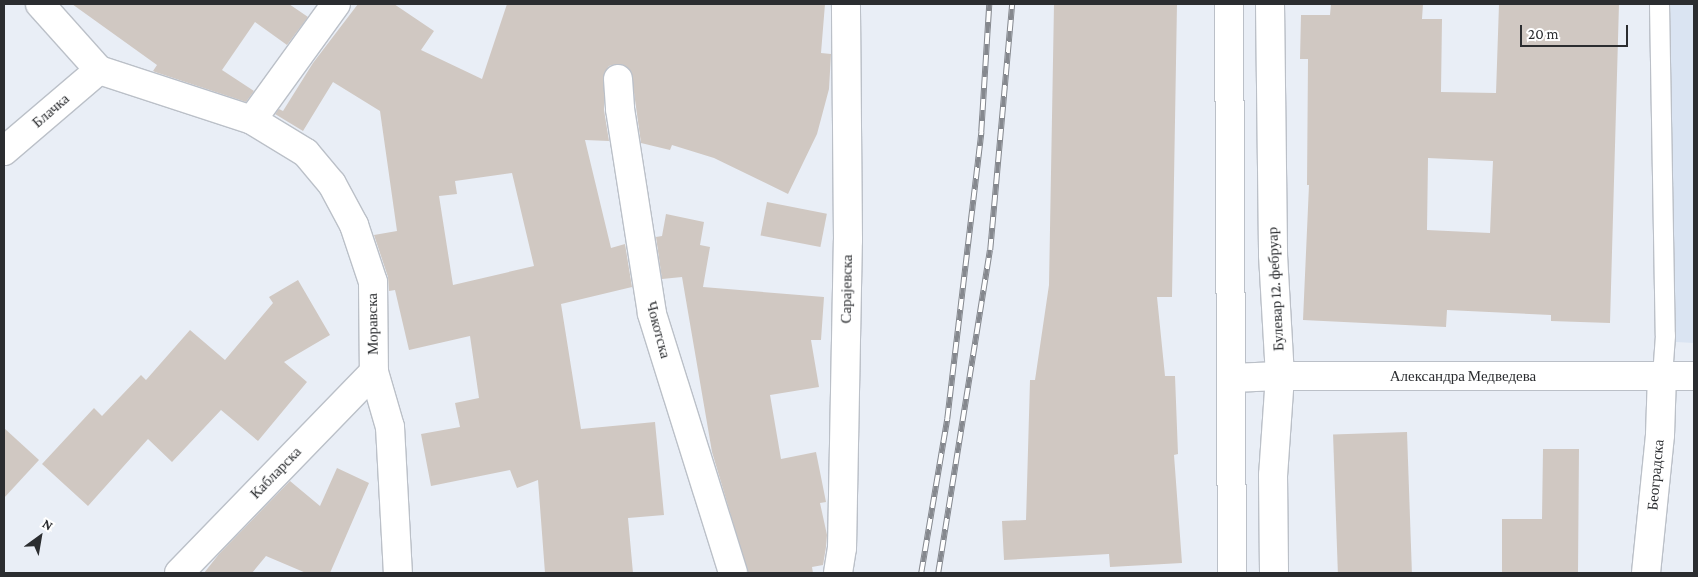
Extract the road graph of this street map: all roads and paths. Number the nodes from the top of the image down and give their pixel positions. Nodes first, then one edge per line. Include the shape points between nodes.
1 (40, 4) edge
2 (336, 4) edge
3 (846, 4) edge
4 (1228, 4) edge
5 (1270, 4) edge
6 (1658, 4) edge
7 (99, 70) junction
8 (618, 79) dead end
9 (252, 120) junction
10 (4, 151) edge
11 (374, 372) junction
12 (1280, 376) junction
13 (1662, 376) junction
14 (1694, 376) edge
15 (1231, 378) junction
16 (178, 573) edge
17 (398, 573) edge
18 (733, 573) edge
19 (838, 573) edge
20 (1232, 573) edge
21 (1274, 573) edge
22 (1646, 573) edge

1 - 7 street
2 - 9 street
3 - 19 street, Сарајевска via 848,240 842,548
4 - 15 street
5 - 12 street, Булевар 12. фебруар via 1272,255
6 - 13 lane via 1665,343
7 - 9 street, Моравска
7 - 10 street, Блачка
8 - 18 street, Чокотска via 652,314
9 - 11 street, Моравска via 306,153 332,184 354,225 373,282
11 - 16 street, Кабларска
11 - 17 street, Моравска via 390,427
12 - 13 street, Александра Медведева
12 - 15 street, Александра Медведева
12 - 21 street, Булевар 12. фебруар via 1273,475
13 - 14 street, Александра Медведева
13 - 22 street, Београдска via 1660,435
15 - 20 street

